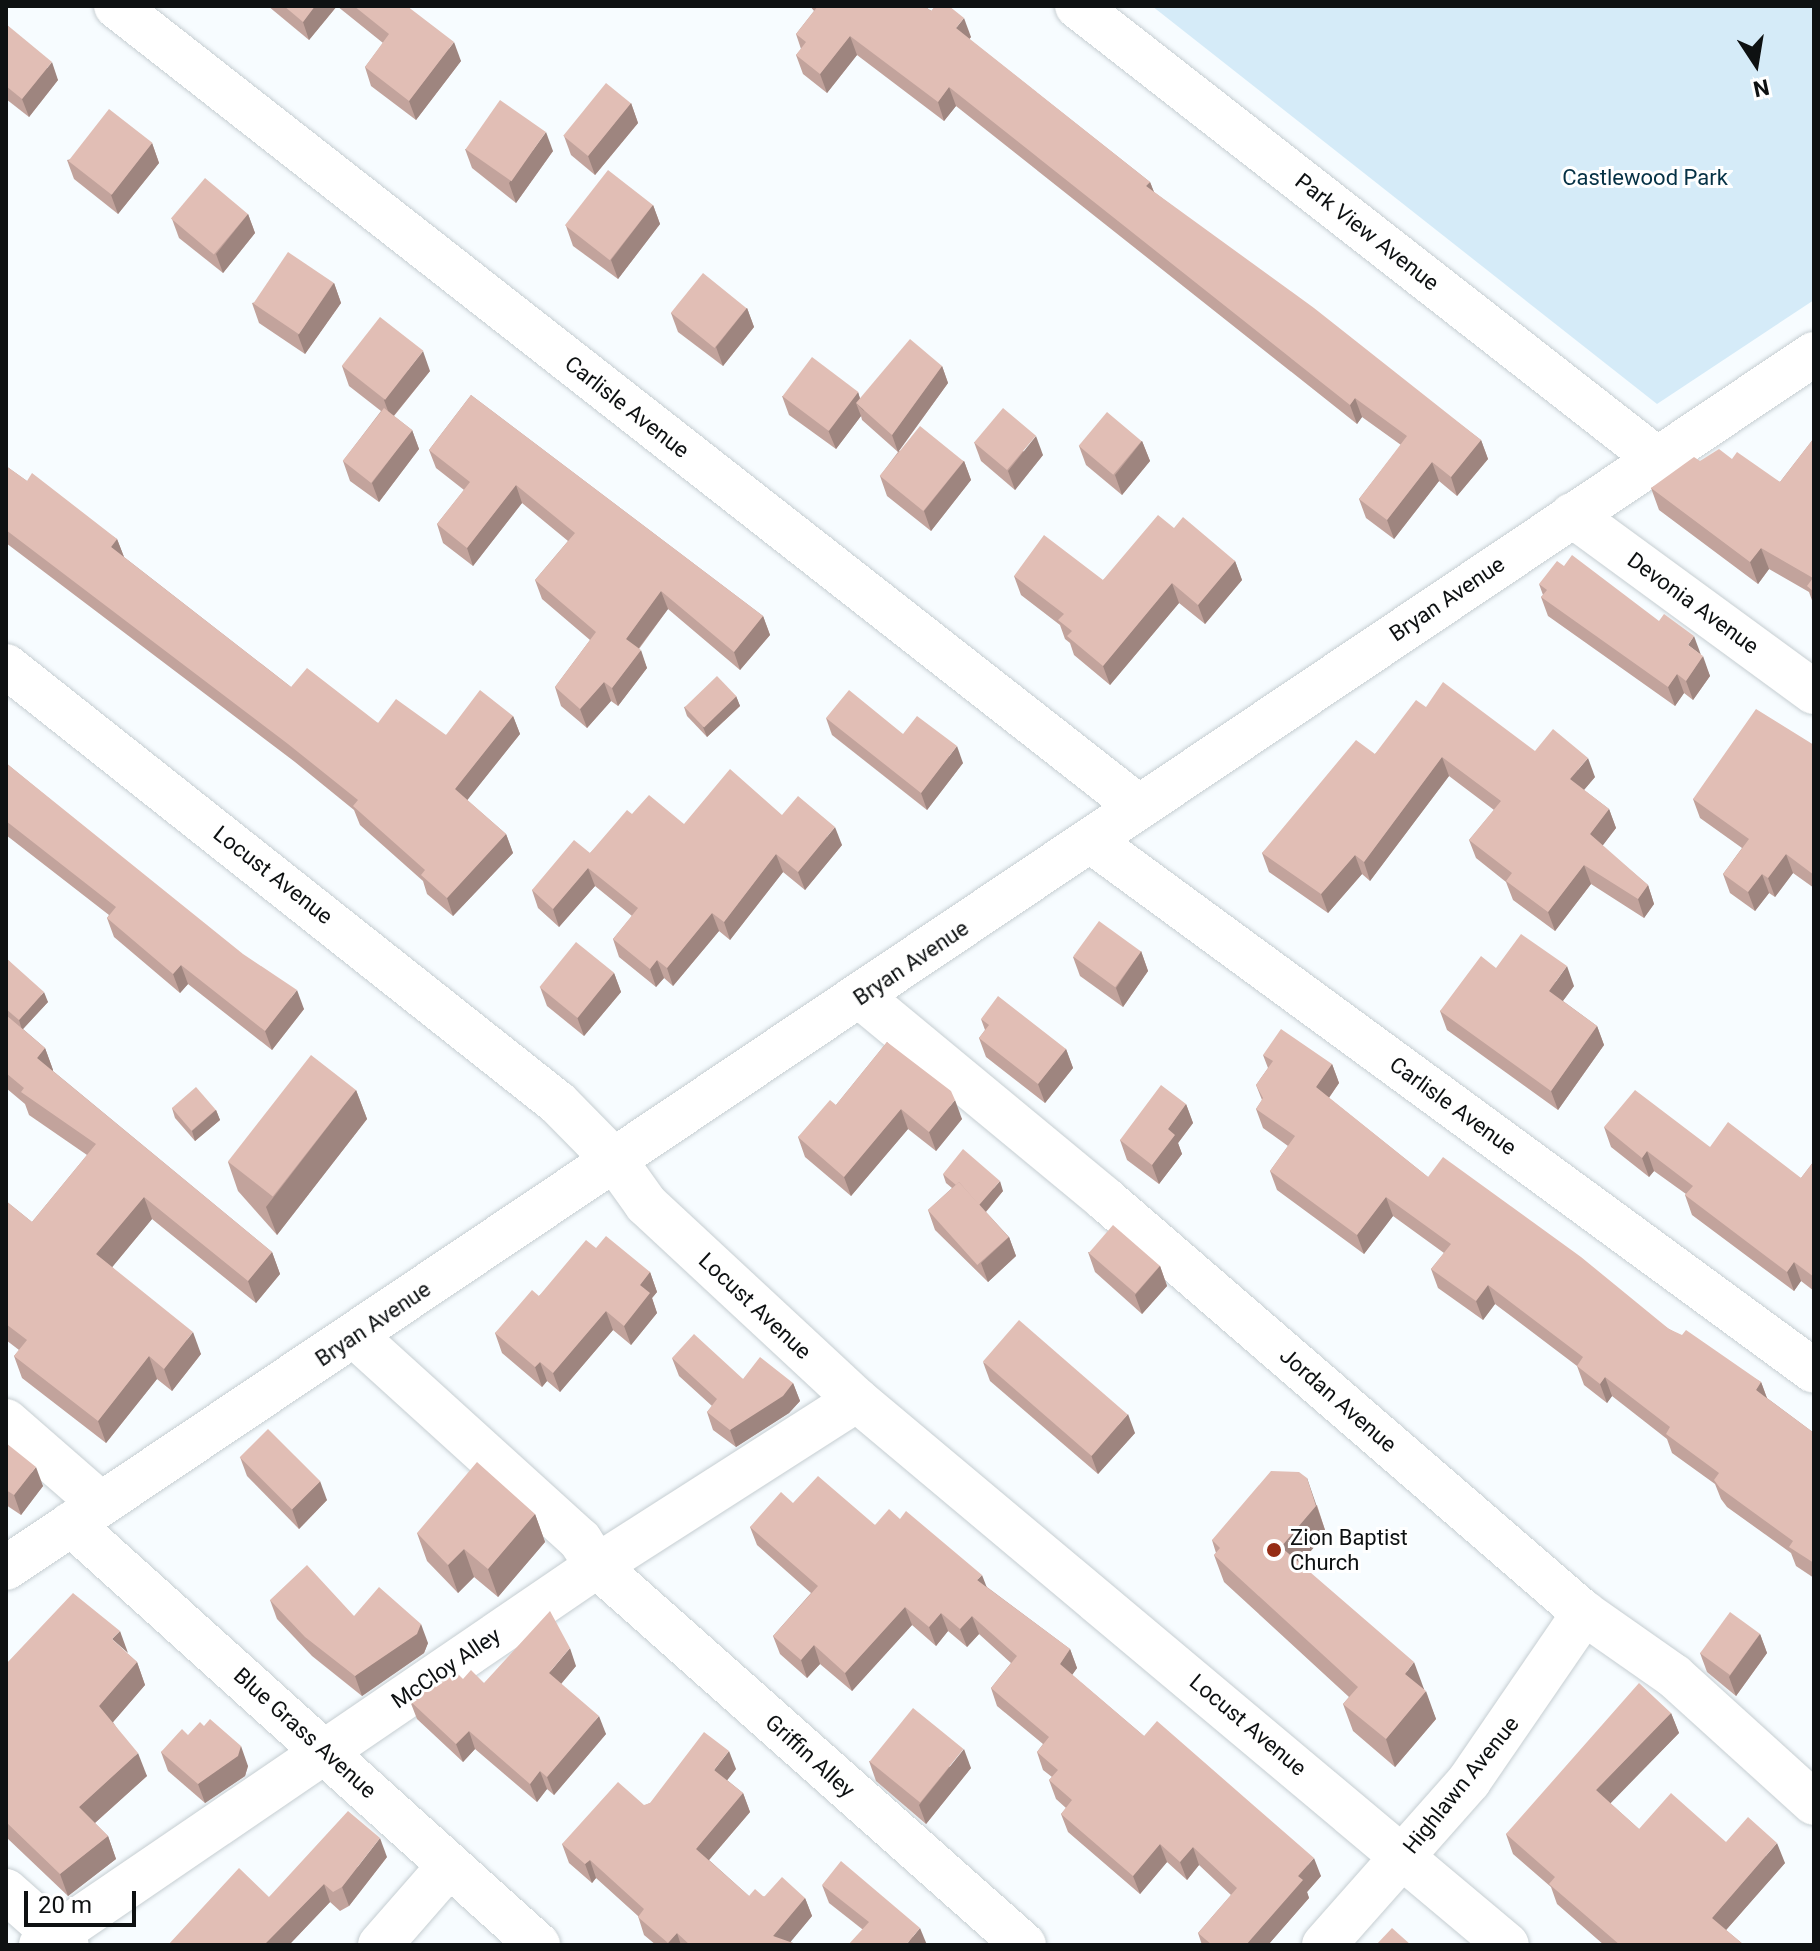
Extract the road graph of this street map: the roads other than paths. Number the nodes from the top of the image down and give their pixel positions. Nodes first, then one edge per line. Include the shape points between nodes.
1 (116, 6) edge
2 (1077, 6) edge
3 (1814, 354) edge
4 (1656, 458) junction
5 (1572, 515) junction
6 (6, 666) edge
7 (1814, 692) edge
8 (1139, 807) junction
9 (1091, 841) junction
10 (861, 997) junction
11 (616, 1162) junction
12 (355, 1336) junction
13 (1814, 1371) edge
14 (857, 1400) junction
15 (6, 1421) edge
16 (86, 1514) junction
17 (597, 1566) junction
18 (6, 1568) edge
19 (1584, 1613) junction
20 (326, 1750) junction
21 (1814, 1803) edge
22 (1405, 1855) junction
23 (448, 1867) junction
24 (6, 1891) edge
25 (54, 1942) edge
26 (380, 1945) edge
27 (538, 1945) edge
28 (1024, 1945) edge
29 (1324, 1945) edge
30 (1507, 1945) edge

1 - 8 street, Carlisle Avenue
2 - 4 street, Park View Avenue
3 - 4 street, Bryan Avenue
4 - 5 street, Bryan Avenue
5 - 7 street, Devonia Avenue
5 - 8 street, Bryan Avenue
6 - 11 street, Locust Avenue via 471,1029 558,1103
8 - 9 street, Bryan Avenue
9 - 10 street, Bryan Avenue
9 - 13 street, Carlisle Avenue
10 - 11 street, Bryan Avenue
10 - 19 street, Jordan Avenue via 1105,1199
11 - 12 street, Bryan Avenue
11 - 14 street, Locust Avenue via 655,1213
12 - 16 street, Bryan Avenue
12 - 17 street, Griffin Alley via 580,1540
14 - 17 street, McCloy Alley
14 - 22 street, Locust Avenue
15 - 16 street, Blue Grass Avenue
16 - 18 street, Bryan Avenue
16 - 20 street, Blue Grass Avenue
17 - 20 street, McCloy Alley
17 - 28 street, Griffin Alley
19 - 21 street, Jordan Avenue via 1674,1676
19 - 22 street, Highlawn Avenue via 1517,1717
20 - 23 street, Blue Grass Avenue
20 - 25 street, McCloy Alley
22 - 29 street, Highlawn Avenue
22 - 30 street, Locust Avenue
23 - 26 street
23 - 27 street, Blue Grass Avenue
24 - 25 street

